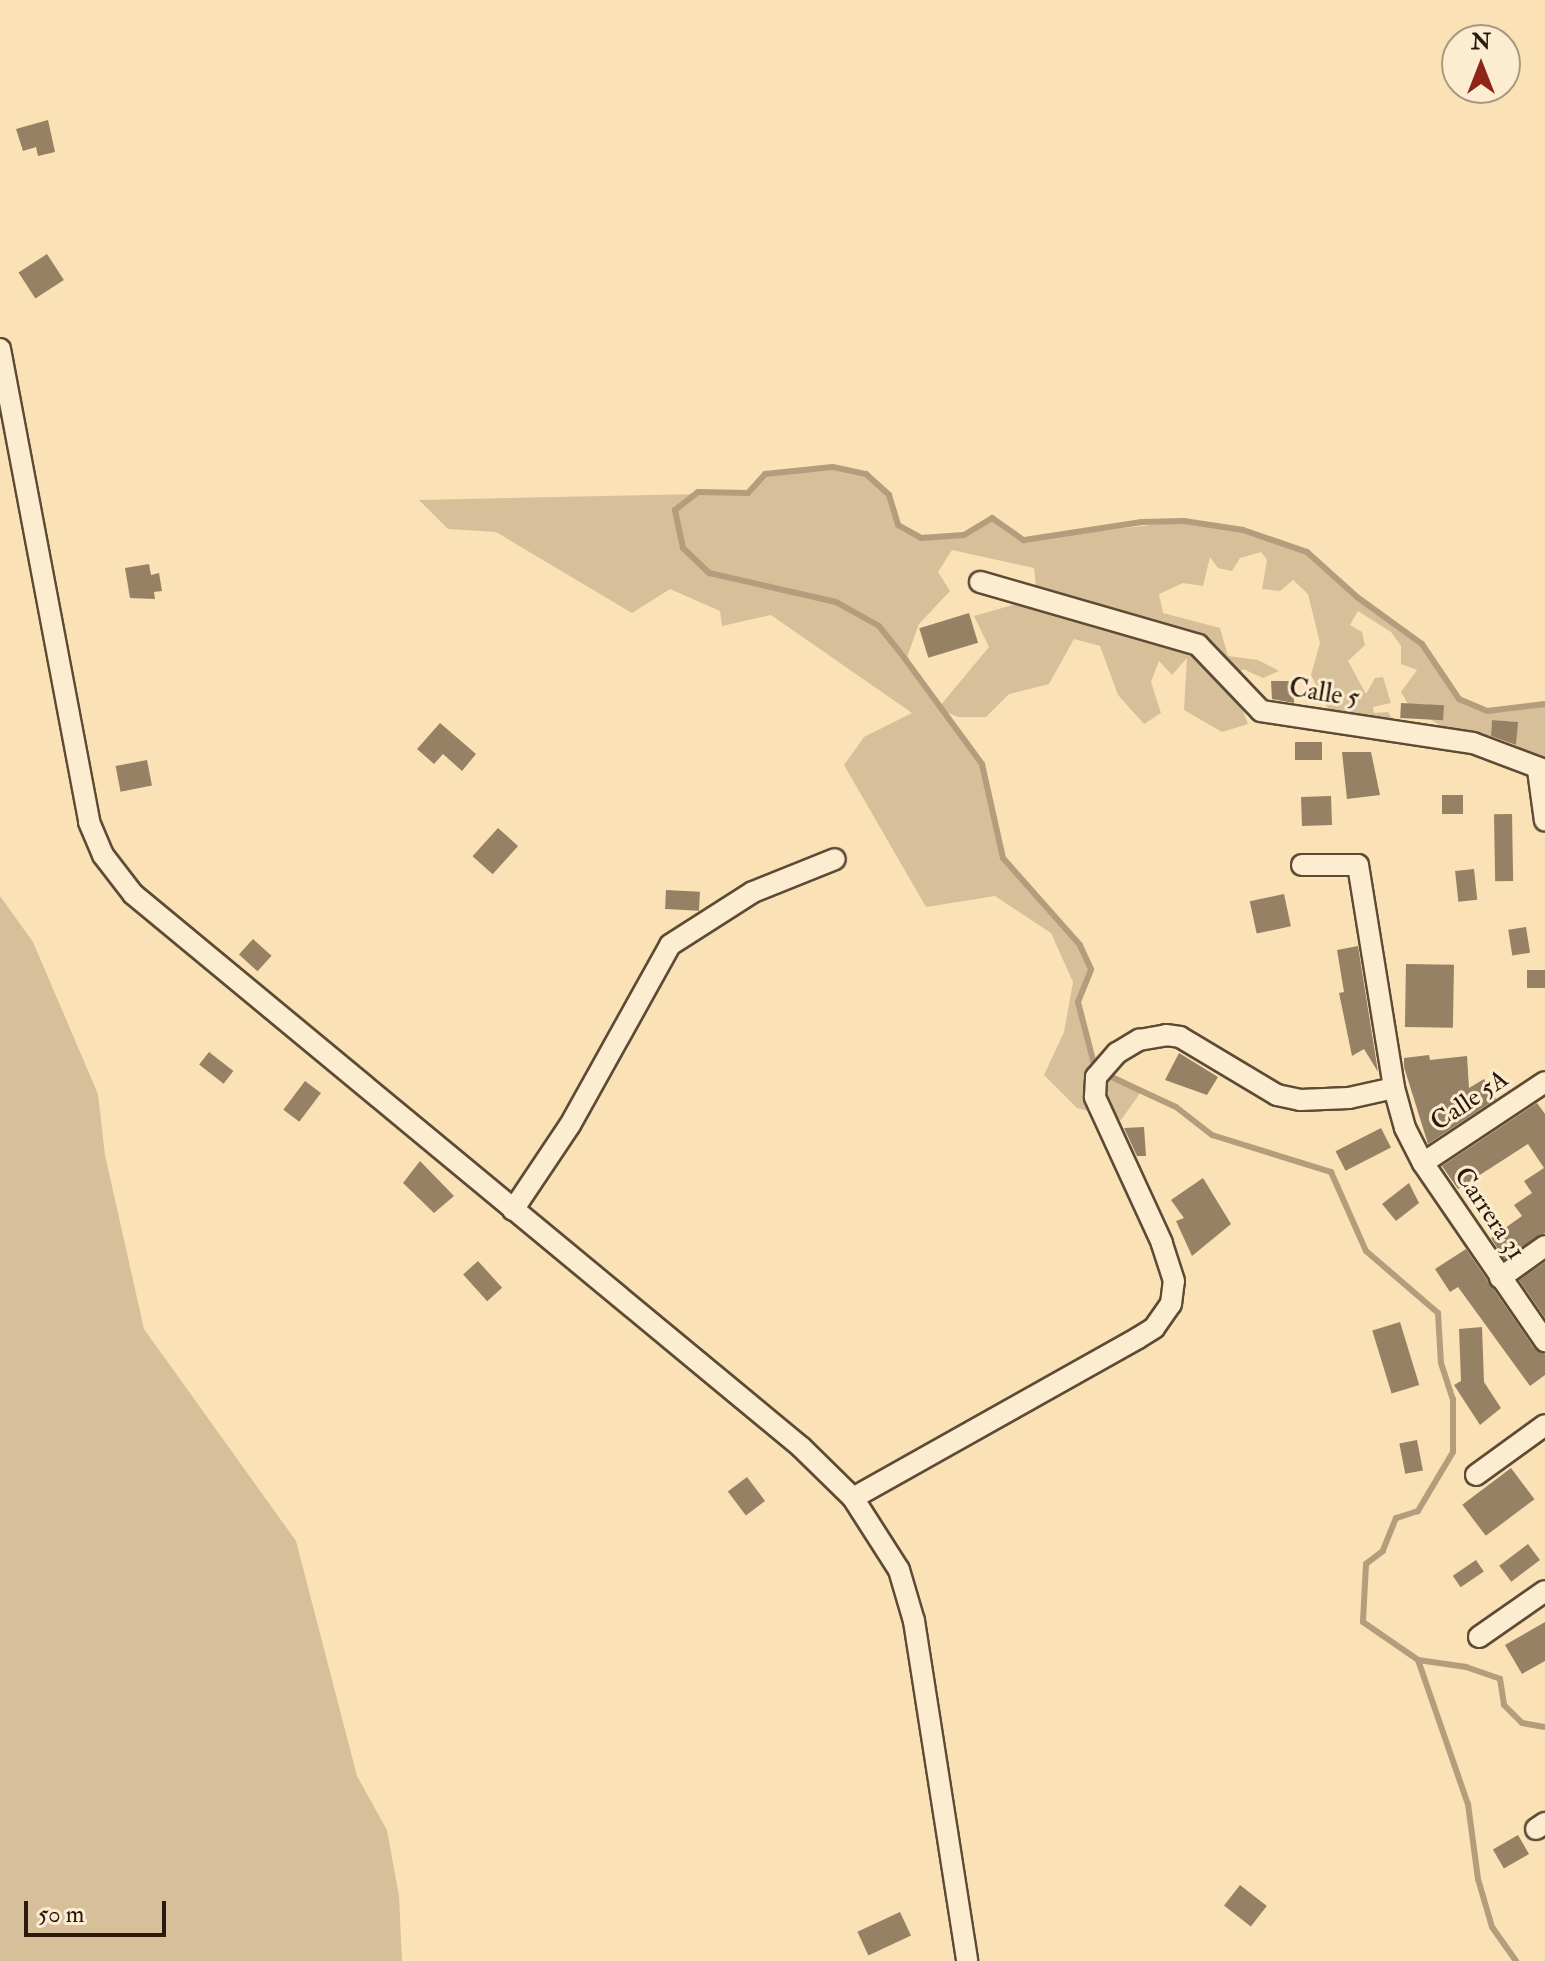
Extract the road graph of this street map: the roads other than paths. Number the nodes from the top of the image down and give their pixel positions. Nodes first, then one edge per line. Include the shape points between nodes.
1 (0, 349) edge
2 (980, 582) dead end
3 (1542, 770) edge
4 (1545, 821) edge
5 (835, 859) dead end
6 (1302, 865) dead end
7 (1545, 1082) edge
8 (1394, 1088) junction
9 (1423, 1163) junction
10 (513, 1210) junction
11 (1545, 1246) edge
12 (1500, 1278) junction
13 (1545, 1341) edge
14 (1545, 1425) edge
15 (1476, 1475) dead end
16 (853, 1498) junction
17 (1545, 1591) edge
18 (1479, 1637) dead end
19 (967, 1961) edge

1 - 10 street via 89,822 103,855 133,894
2 - 3 street, Calle 5 via 1198,645 1261,711 1473,743 1510,753
3 - 4 street
5 - 10 street via 753,892 670,945 570,1125
6 - 8 street, Carrera 31 via 1352,861 1362,874
7 - 9 street, Calle 5A
8 - 9 street, Carrera 31
8 - 16 street via 1349,1098 1300,1100 1277,1095 1180,1037 1166,1035 1139,1040 1117,1053 1096,1077 1095,1097 1162,1243 1174,1281 1171,1304 1154,1328 1138,1338
9 - 12 street, Carrera 31
10 - 16 street via 801,1447
11 - 12 street
12 - 13 street, Carrera 31
14 - 15 street
16 - 19 street via 899,1570 914,1621
17 - 18 street

